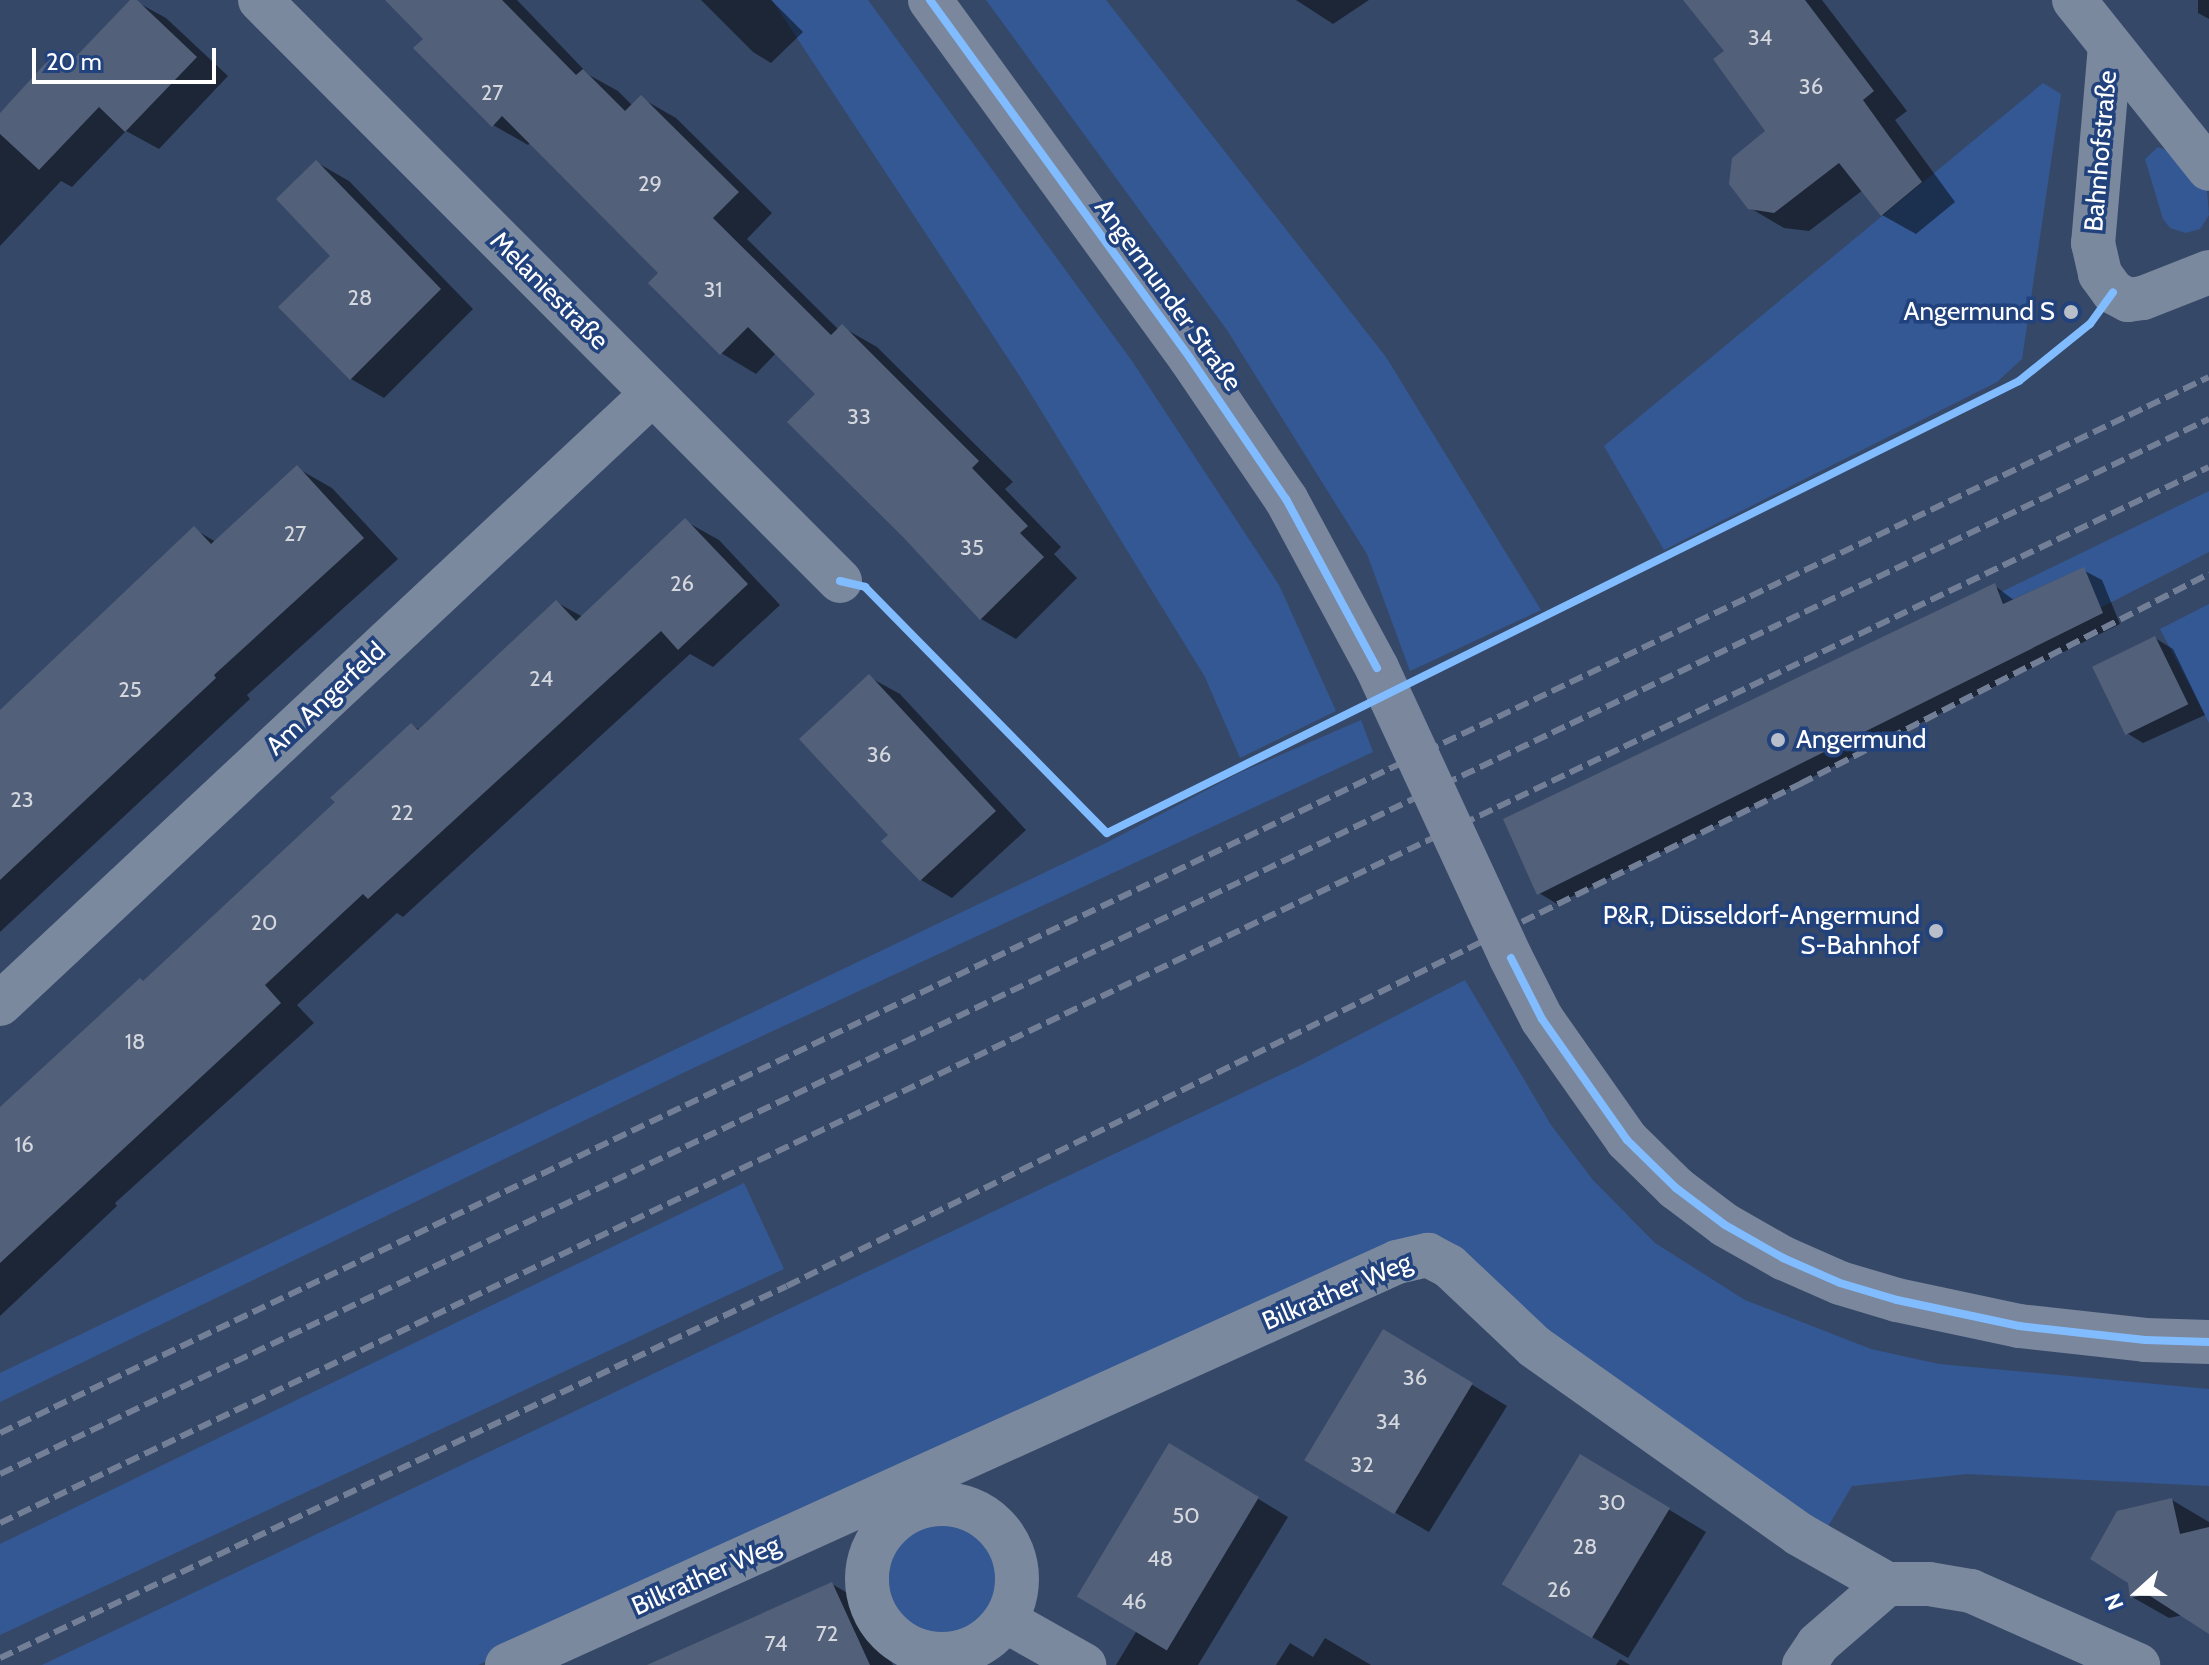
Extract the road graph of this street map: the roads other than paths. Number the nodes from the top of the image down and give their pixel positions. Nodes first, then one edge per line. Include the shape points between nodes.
1 (260, 0) edge
2 (930, 0) edge
3 (2074, 0) edge
4 (2110, 46) junction
5 (2209, 169) edge
6 (2209, 272) edge
7 (652, 394) junction
8 (840, 581) dead end
9 (0, 1004) edge
10 (2209, 1342) edge
11 (911, 1497) junction
12 (1887, 1584) junction
13 (1006, 1621) junction
14 (507, 1665) edge
15 (1084, 1665) edge
16 (1804, 1665) edge
17 (2138, 1665) edge

1 - 7 street, Melaniestraße
2 - 10 main road, Angermunder Straße, bridge via 1286,499 1377,668 1542,1019 1627,1140 1676,1188 1725,1225 1840,1283 2006,1323
3 - 4 street, Bahnhofstraße
4 - 5 street, Bahnhofstraße
4 - 6 street, Bahnhofstraße via 2093,243 2100,274 2113,292 2128,300
7 - 8 street, Melaniestraße
7 - 9 street, Am Angerfeld
11 - 12 street, Bilkrather Weg via 1397,1262 1428,1255 1449,1266 1535,1347 1799,1534
11 - 13 street, Bilkrather Weg via 962,1506 1001,1532 1018,1575
11 - 13 street, Bilkrather Weg via 878,1537 868,1559 866,1583 882,1627 922,1653 946,1655 969,1650
11 - 14 street, Bilkrather Weg
12 - 16 street via 1818,1644
12 - 17 street, Bilkrather Weg via 1971,1591
13 - 15 street

